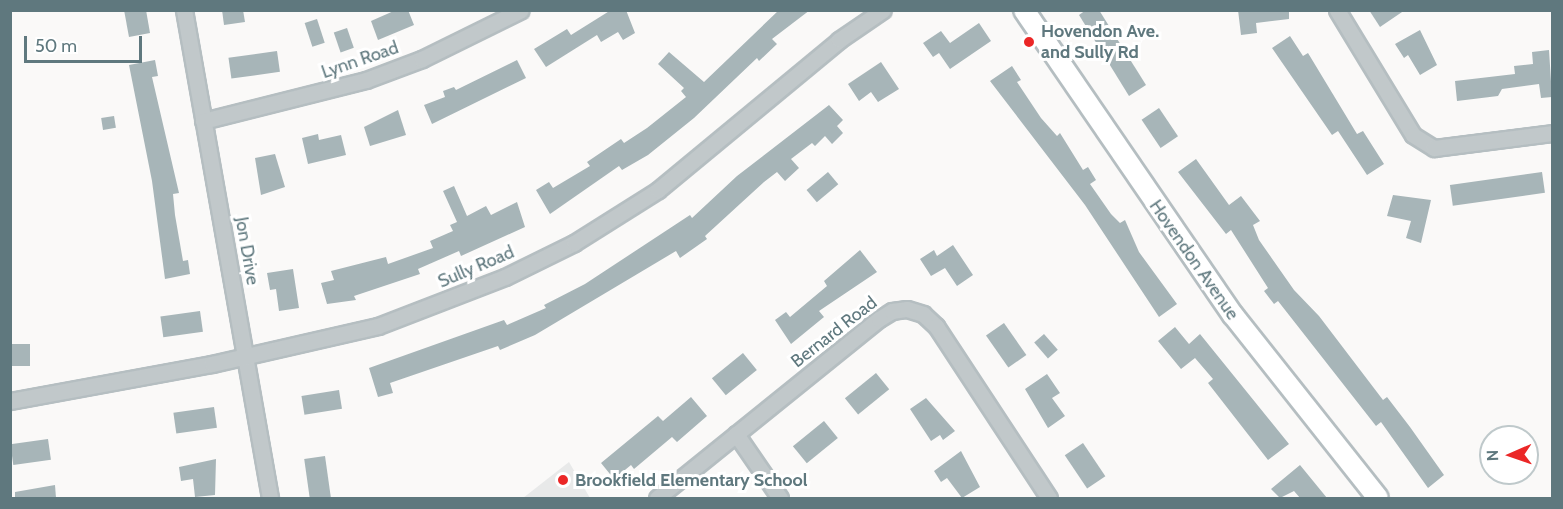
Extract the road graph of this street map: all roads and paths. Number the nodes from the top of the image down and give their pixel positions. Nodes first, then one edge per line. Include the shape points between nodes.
1 (184, 10) edge
2 (521, 10) edge
3 (883, 10) edge
4 (1024, 10) edge
5 (1337, 10) edge
6 (203, 121) junction
7 (1552, 133) edge
8 (246, 356) junction
9 (10, 401) edge
10 (736, 434) junction
11 (270, 498) edge
12 (657, 498) edge
13 (780, 498) edge
14 (1049, 498) edge
15 (1378, 498) edge

1 - 6 street, Jon Drive
2 - 6 street, Lynn Road via 422,59 366,80
3 - 8 street, Sully Road via 839,40 658,190 574,243 505,277 403,317
4 - 15 street, Hovendon Avenue via 1220,297
5 - 7 street via 1413,135 1434,148
6 - 8 street, Jon Drive
8 - 9 street, Sully Road
8 - 11 street, Jon Drive
10 - 12 street, Bernard Road
10 - 13 street
10 - 14 street, Bernard Road via 879,319 892,311 907,309 923,314 936,326

